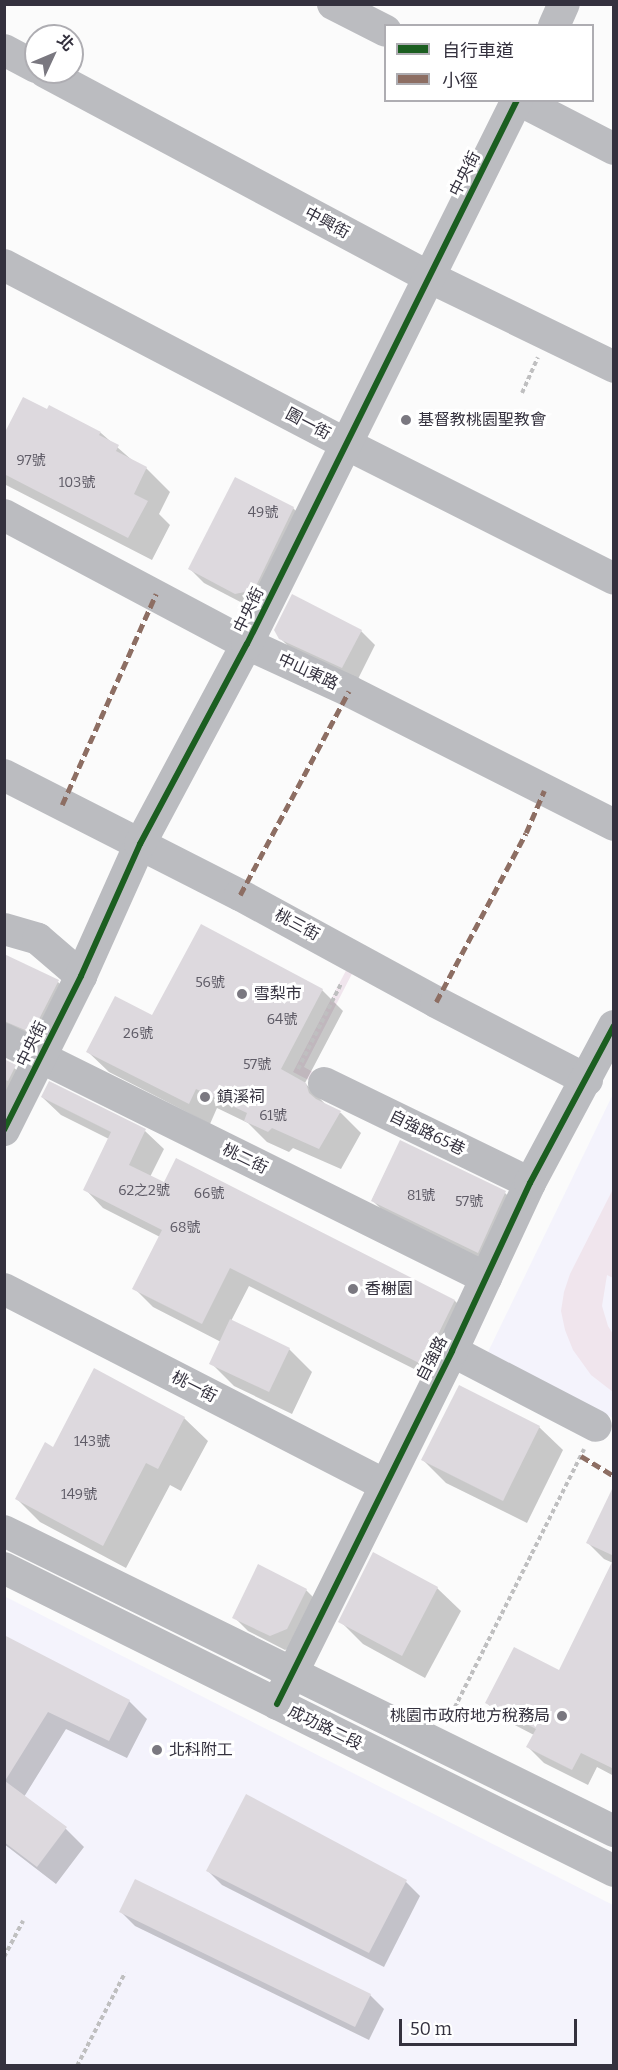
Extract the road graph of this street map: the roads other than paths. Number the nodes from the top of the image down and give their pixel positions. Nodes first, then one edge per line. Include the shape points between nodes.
1 (333, 4) edge
2 (564, 4) edge
3 (555, 24) edge
4 (384, 30) edge
5 (4, 50) edge
6 (24, 61) edge
7 (67, 84) edge
8 (517, 102) edge
9 (522, 102) edge
10 (614, 149) edge
11 (4, 265) edge
12 (429, 277) junction
13 (614, 367) edge
14 (346, 444) junction
15 (4, 515) edge
16 (614, 579) edge
17 (247, 644) junction
18 (4, 775) edge
19 (614, 825) edge
20 (140, 844) junction
21 (4, 929) edge
22 (81, 976) junction
23 (614, 1026) edge
24 (4, 1039) edge
25 (41, 1057) junction
26 (587, 1080) junction
27 (324, 1083) road end
28 (4, 1130) edge
29 (530, 1183) junction
30 (486, 1278) junction
31 (4, 1289) edge
32 (452, 1351) junction
33 (596, 1426) road end
34 (384, 1484) junction
35 (4, 1531) edge
36 (4, 1568) edge
37 (292, 1672) junction
38 (277, 1704) junction
39 (447, 1748) junction
40 (440, 1785) junction
41 (582, 1815) junction
42 (614, 1831) edge
43 (567, 1847) junction
44 (614, 1871) edge

1 - 4 street
2 - 3 street
5 - 6 street
7 - 12 street, 中興街
8 - 12 street, 中央街
9 - 10 street
11 - 14 street, 園一街
12 - 13 street, 中興街
12 - 14 street, 中央街
14 - 16 street, 園一街
14 - 17 street, 中央街
15 - 17 street, 中山東路
17 - 19 street, 中山東路
17 - 20 street, 中央街
18 - 20 street, 桃三街
20 - 22 street, 中央街
20 - 26 street, 桃三街
21 - 22 street via 38,939
22 - 25 street, 中央街
23 - 26 street, 自強路
24 - 25 street, 桃二街
25 - 28 street, 中央街
25 - 30 street, 桃二街
26 - 29 street, 自強路
27 - 29 street, 自強路65巷
29 - 30 street, 自強路
30 - 32 street, 自強路
31 - 34 street, 桃一街
32 - 33 street
32 - 34 street, 自強路
34 - 37 street, 自強路
35 - 37 street
36 - 38 street, 成功路二段
37 - 38 street, 自強路
37 - 39 street
38 - 40 street, 成功路二段
39 - 40 street
39 - 41 street
40 - 43 street, 成功路二段
41 - 42 street
41 - 43 street
43 - 44 street, 成功路二段

